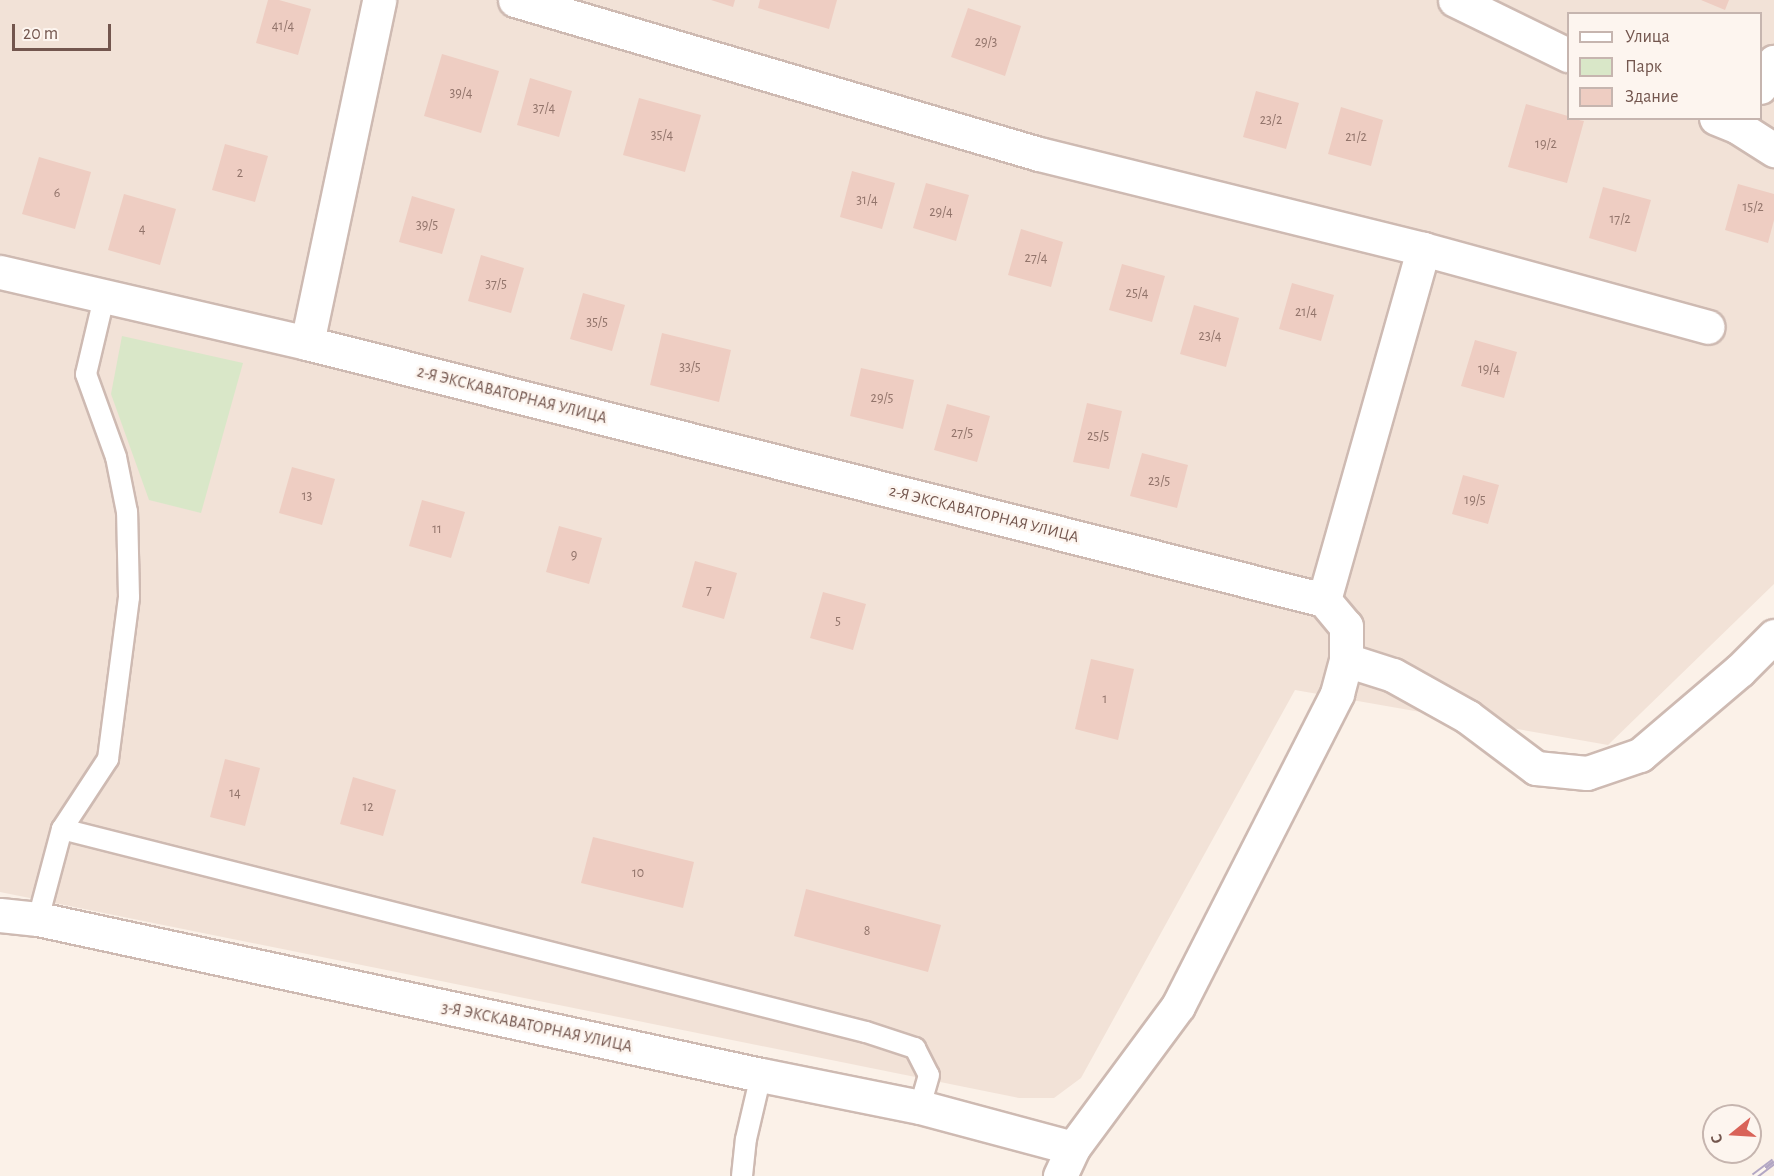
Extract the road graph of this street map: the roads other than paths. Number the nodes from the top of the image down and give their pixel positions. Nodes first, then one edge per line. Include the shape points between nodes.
1 (379, 0) edge
2 (515, 0) edge
3 (1455, 0) edge
4 (1567, 54) edge
5 (1774, 62) edge
6 (1762, 85) edge
7 (1733, 121) edge
8 (1774, 150) edge
9 (1423, 249) junction
10 (0, 272) edge
11 (104, 298) junction
12 (1708, 327) dead end
13 (307, 343) junction
14 (1324, 600) junction
15 (1774, 636) edge
16 (1346, 660) junction
17 (62, 829) junction
18 (0, 915) edge
19 (38, 918) junction
20 (761, 1076) junction
21 (920, 1107) junction
22 (1066, 1162) edge
23 (742, 1176) edge

1 - 13 street
2 - 9 street via 1039,154
3 - 4 street
5 - 6 street
7 - 8 street
9 - 12 street
9 - 14 street
10 - 11 street, 2-Я ЭКСКАВАТОРНАЯ УЛИЦА
11 - 13 street, 2-Я ЭКСКАВАТОРНАЯ УЛИЦА
11 - 17 lane via 86,374 116,457 127,512 129,597 108,759
13 - 14 street, 2-Я ЭКСКАВАТОРНАЯ УЛИЦА
14 - 16 street via 1346,626
15 - 16 street via 1640,755 1587,773 1536,768 1468,717 1393,675
16 - 22 street via 1337,694 1178,1006
17 - 19 lane
17 - 21 lane via 866,1032 915,1048 929,1075
18 - 19 street, 3-Я ЭКСКАВАТОРНАЯ УЛИЦА
19 - 20 street, 3-Я ЭКСКАВАТОРНАЯ УЛИЦА
20 - 21 street, 3-Я ЭКСКАВАТОРНАЯ УЛИЦА
20 - 23 lane via 746,1138
21 - 22 street, 3-Я ЭКСКАВАТОРНАЯ УЛИЦА

